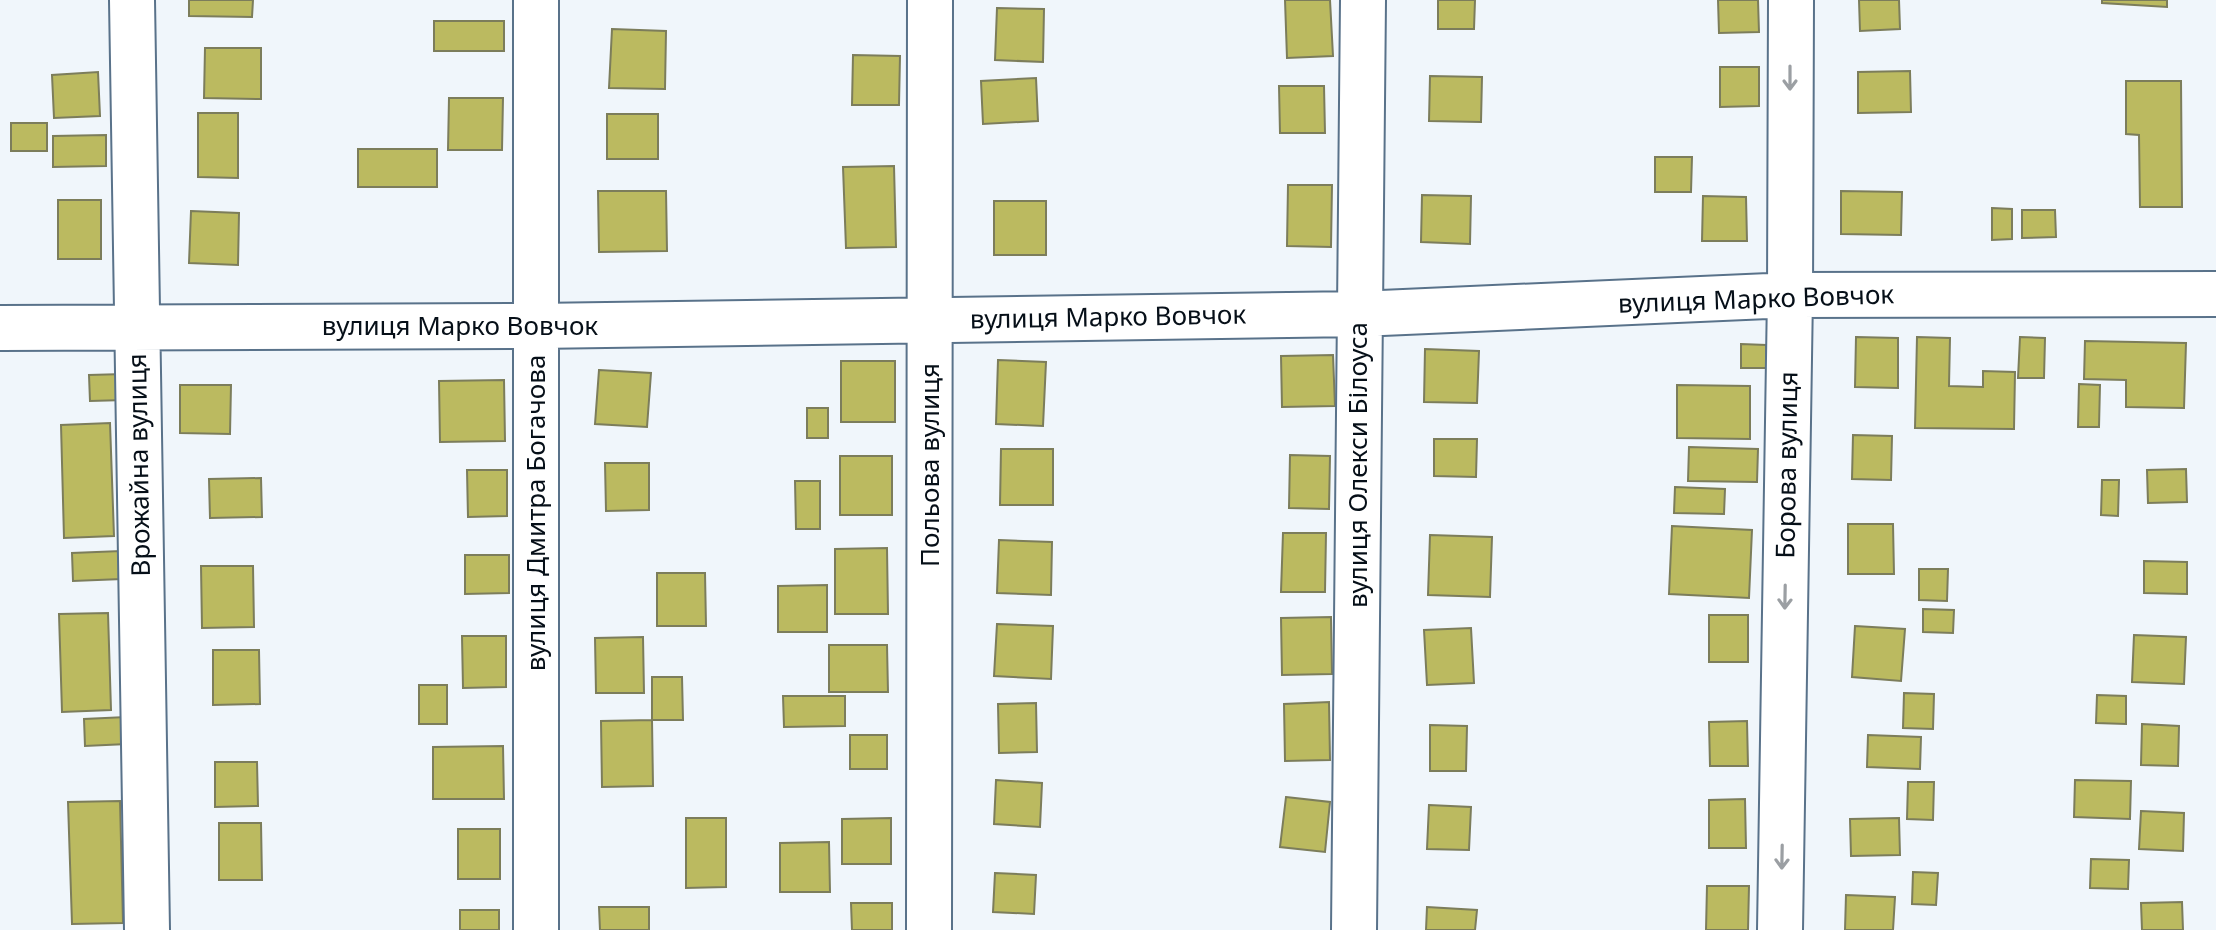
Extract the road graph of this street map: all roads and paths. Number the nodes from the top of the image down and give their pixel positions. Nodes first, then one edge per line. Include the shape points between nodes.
1 (132, 0) edge
2 (536, 0) edge
3 (930, 0) edge
4 (1363, 0) edge
5 (1791, 0) edge
6 (2216, 294) edge
7 (1790, 295) junction
8 (1359, 314) junction
9 (930, 320) junction
10 (536, 326) junction
11 (137, 327) junction
12 (0, 328) edge
13 (147, 930) edge
14 (536, 930) edge
15 (929, 930) edge
16 (1354, 930) edge
17 (1780, 930) edge

1 - 11 street, Врожайна вулиця
2 - 10 street, вулиця Дмитра Богачова
3 - 9 street, Польова вулиця
4 - 8 street, вулиця Олекси Білоуса
5 -> 7 street, Борова вулиця
6 - 7 street, вулиця Марко Вовчок
7 - 8 street, вулиця Марко Вовчок
7 -> 17 street, Борова вулиця
8 - 9 street, вулиця Марко Вовчок
8 - 16 street, вулиця Олекси Білоуса
9 - 10 street, вулиця Марко Вовчок
9 - 15 street, Польова вулиця
10 - 11 street, вулиця Марко Вовчок
10 - 14 street, вулиця Дмитра Богачова
11 - 12 street, вулиця Марко Вовчок
11 - 13 street, Врожайна вулиця

